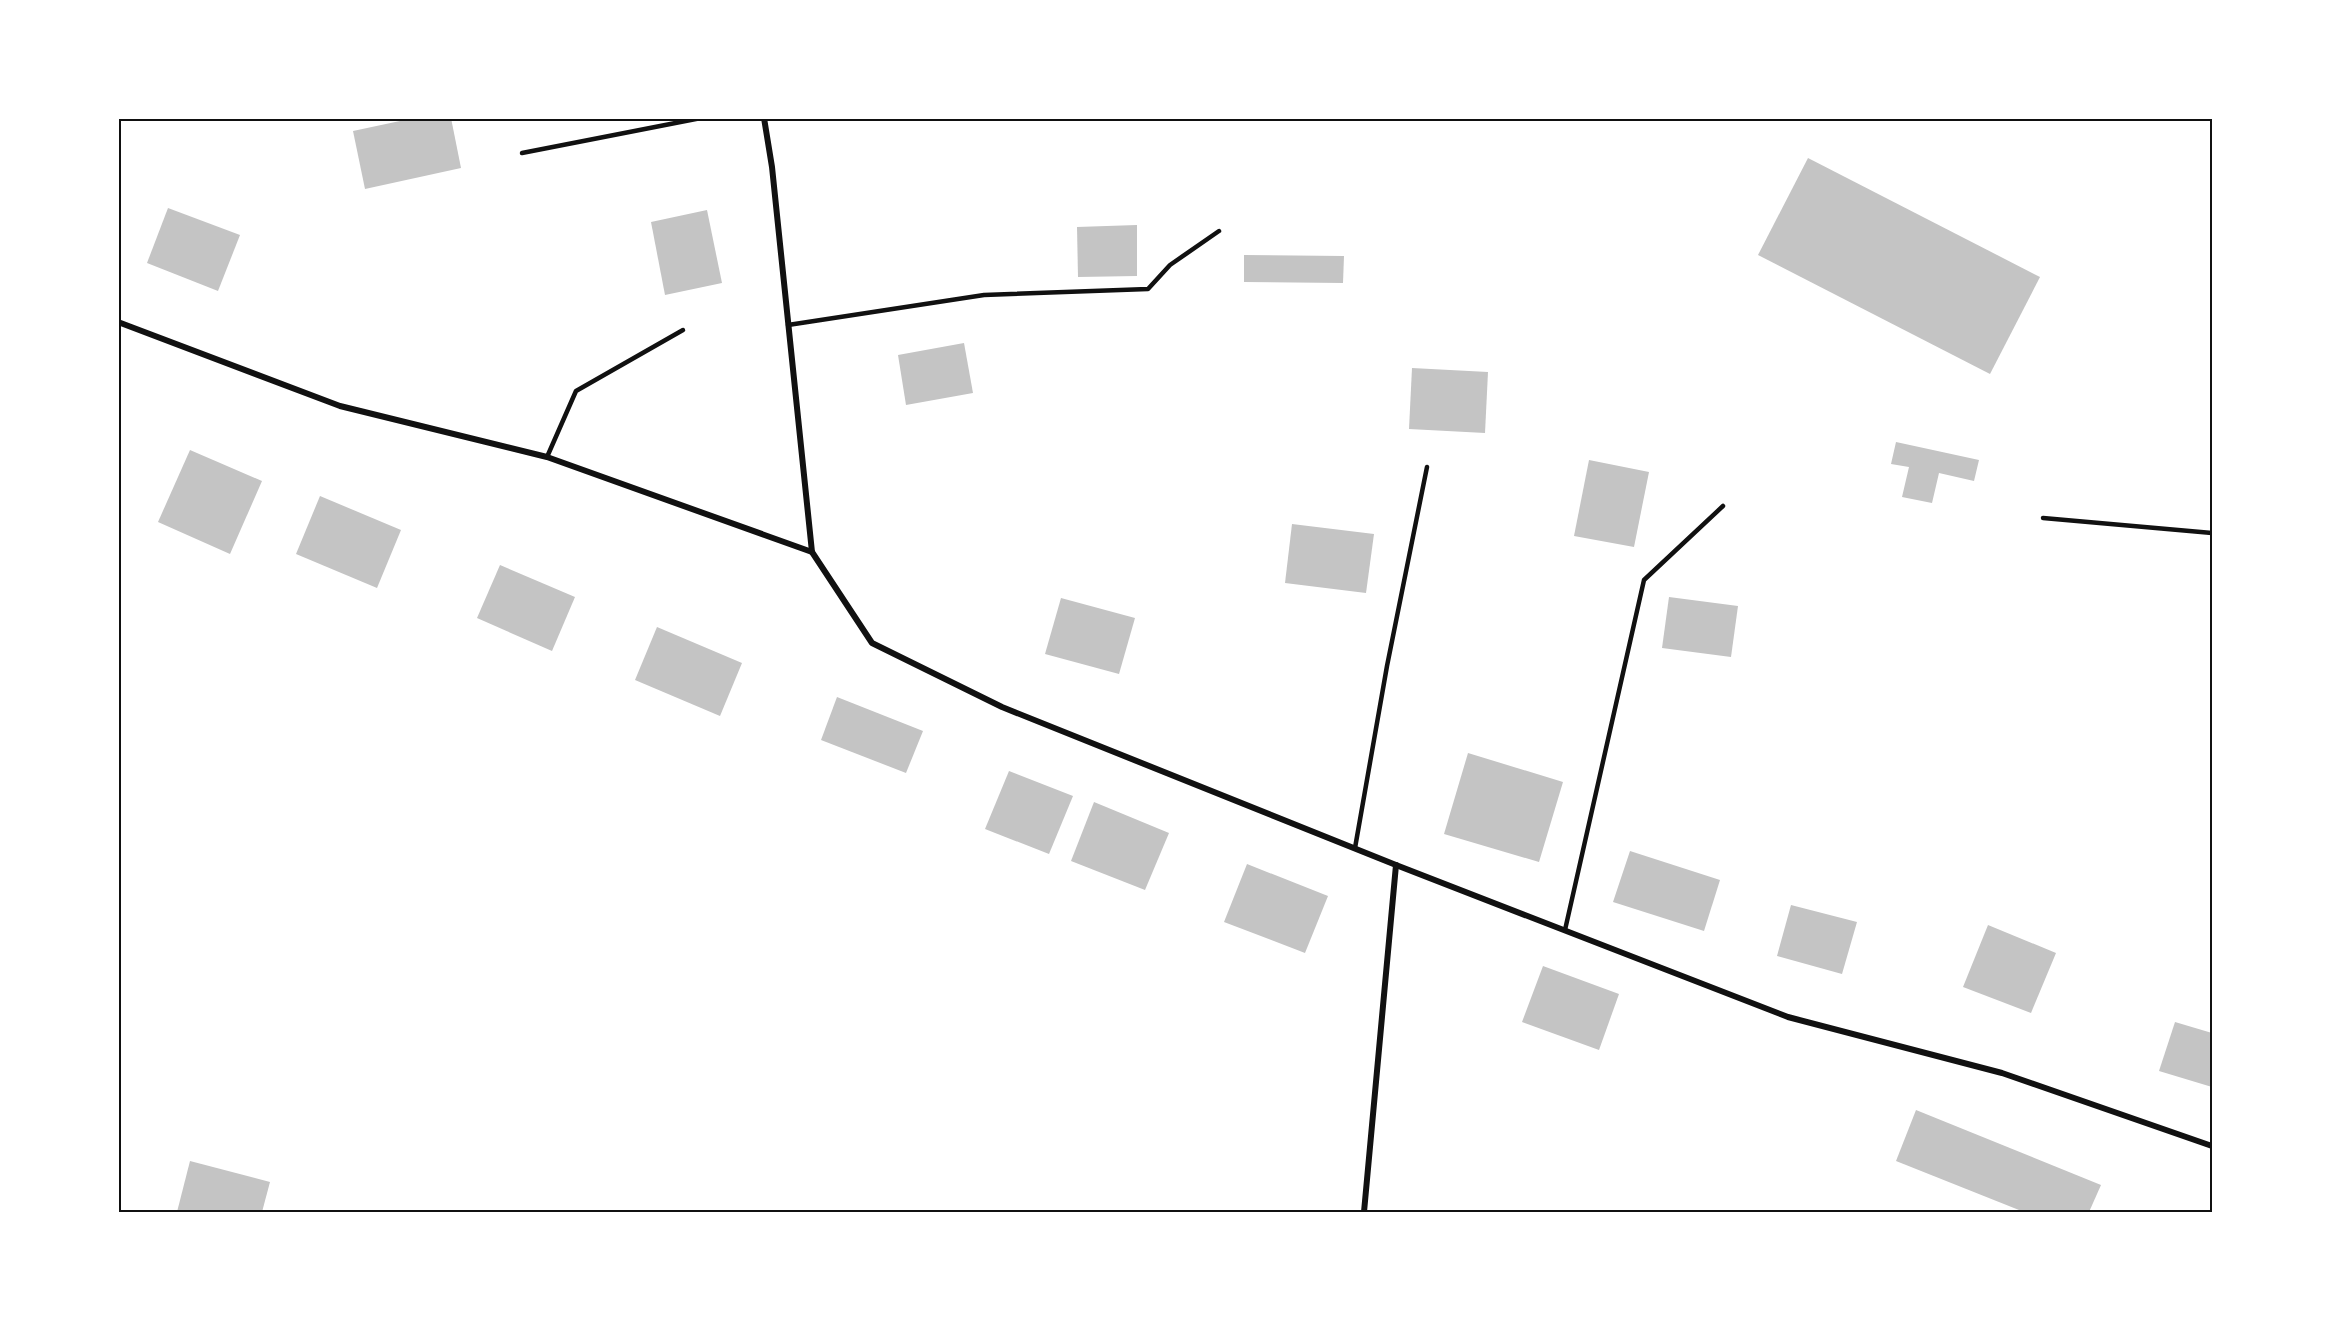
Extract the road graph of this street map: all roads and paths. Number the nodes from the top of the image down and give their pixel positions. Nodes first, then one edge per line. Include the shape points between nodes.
1 (701, 118) edge
2 (764, 118) edge
3 (522, 153) dead end
4 (1219, 231) dead end
5 (118, 322) edge
6 (788, 324) junction
7 (683, 330) dead end
8 (547, 457) junction
9 (1427, 467) dead end
10 (1723, 506) dead end
11 (2043, 518) dead end
12 (2212, 533) edge
13 (812, 552) junction
14 (1355, 848) junction
15 (1396, 865) junction
16 (1565, 930) junction
17 (2212, 1146) edge
18 (1364, 1212) edge

1 - 3 lane
2 - 6 street
4 - 6 lane via 1170,265 1148,289 984,295
5 - 8 street via 340,406
6 - 13 street
7 - 8 lane via 576,391
8 - 13 street
9 - 14 lane
10 - 16 lane via 1644,580
11 - 12 lane
13 - 14 street via 872,643 1002,707
14 - 15 street
15 - 16 street
15 - 18 street
16 - 17 street via 1788,1017 2002,1073

